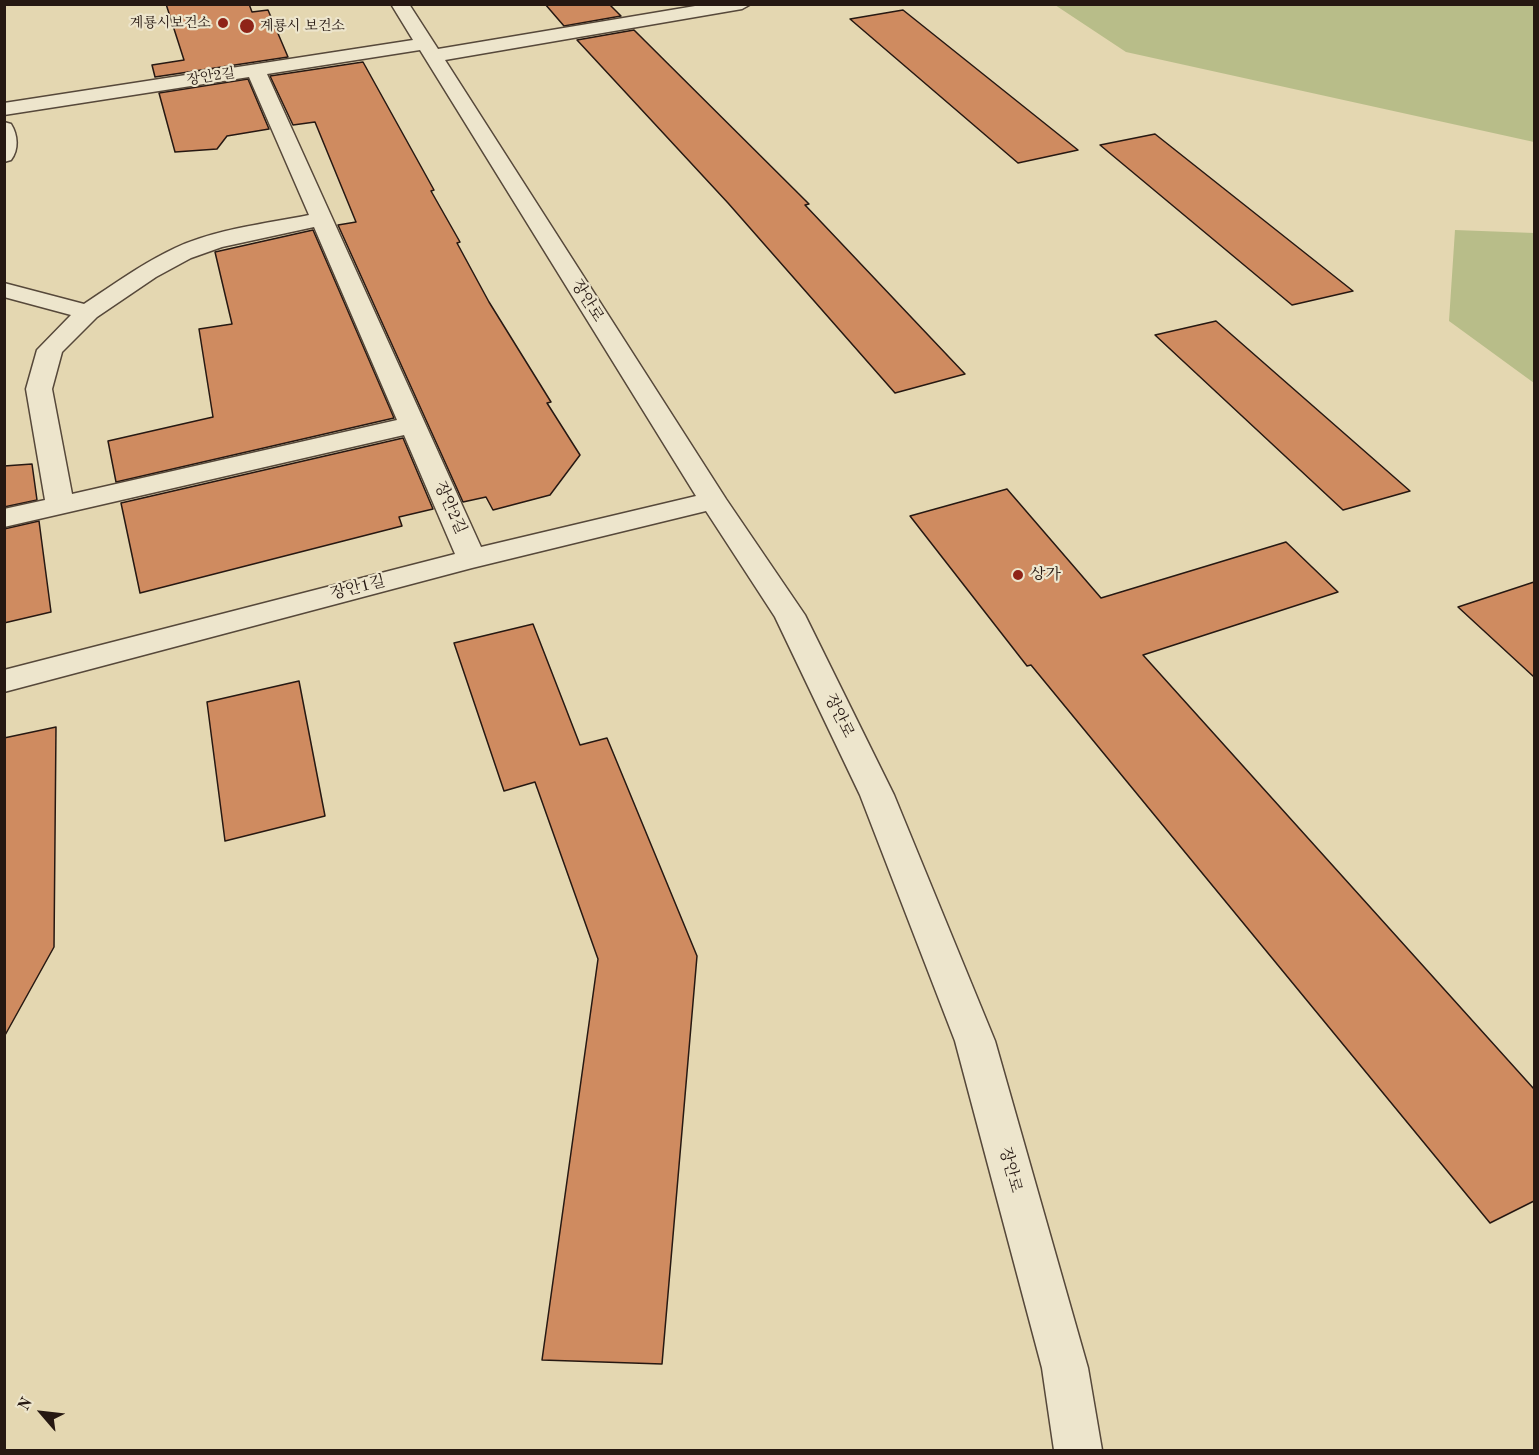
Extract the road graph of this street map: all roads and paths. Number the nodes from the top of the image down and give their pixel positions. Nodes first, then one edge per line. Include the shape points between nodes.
1 (400, 4) edge
2 (742, 4) edge
3 (712, 7) edge
4 (428, 50) junction
5 (256, 70) junction
6 (4, 109) edge
7 (4, 128) edge
8 (4, 156) edge
9 (322, 219) junction
10 (4, 290) edge
11 (88, 312) junction
12 (413, 425) junction
13 (713, 501) junction
14 (60, 505) junction
15 (4, 518) edge
16 (472, 559) junction
17 (4, 681) edge
18 (1078, 1450) edge

1 - 4 street, 장안로
2 - 3 street
3 - 4 street
4 - 5 street
4 - 13 street, 장안로
5 - 6 street, 장안2길
5 - 9 street, 장안2길
7 - 8 street
9 - 11 street via 216,241 183,253
9 - 12 street, 장안2길
10 - 11 street
11 - 14 street via 50,350 39,389
12 - 14 street
12 - 16 street, 장안2길
13 - 16 street, 장안1길
13 - 18 street, 장안로 via 790,615 872,784 975,1041 1065,1368
14 - 15 street
16 - 17 street, 장안1길

